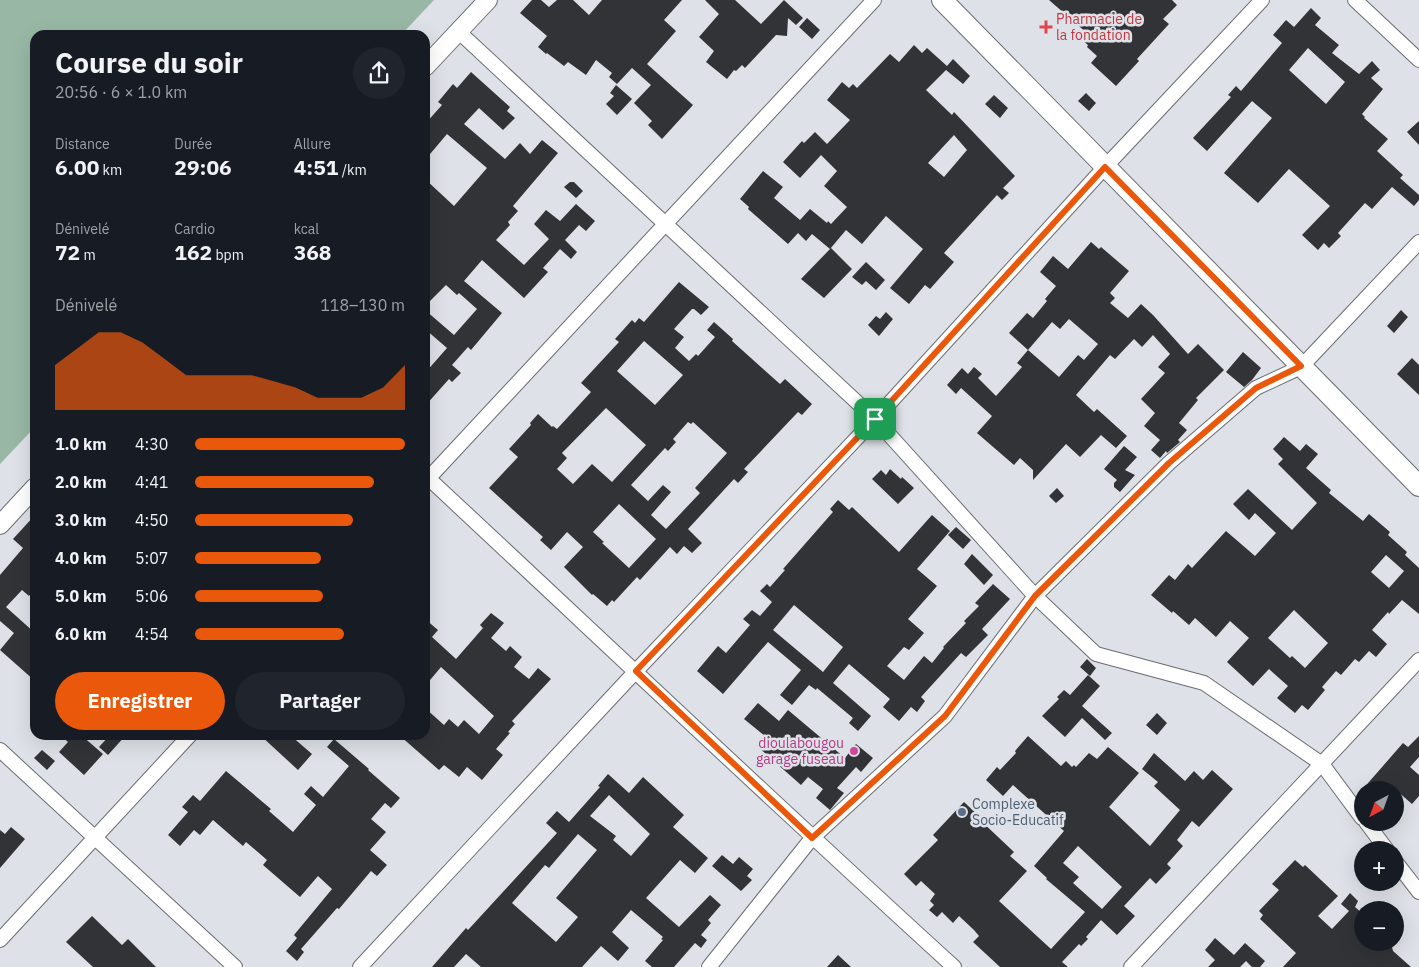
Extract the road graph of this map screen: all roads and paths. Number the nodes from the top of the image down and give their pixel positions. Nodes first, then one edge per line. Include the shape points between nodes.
1 (488, 0) edge
2 (874, 0) edge
3 (942, 0) edge
4 (1262, 0) edge
5 (1355, 0) edge
6 (458, 31) junction
7 (1419, 60) edge
8 (430, 62) edge
9 (1105, 167) junction
10 (666, 223) junction
11 (1419, 242) edge
12 (1301, 366) junction
13 (875, 419) junction
14 (430, 475) edge
15 (430, 483) edge
16 (1419, 486) edge
17 (30, 492) edge
18 (0, 525) edge
19 (1035, 596) junction
20 (1419, 660) edge
21 (636, 671) junction
22 (185, 740) edge
23 (0, 750) edge
24 (1322, 764) junction
25 (1354, 807) edge
26 (95, 837) junction
27 (812, 838) junction
28 (1404, 873) edge
29 (1419, 892) edge
30 (0, 940) edge
31 (235, 967) edge
32 (360, 967) edge
33 (709, 967) edge
34 (954, 967) edge
35 (1131, 967) edge

1 - 6 street
2 - 10 street
3 - 9 main road
4 - 9 street
5 - 7 street
6 - 8 street
6 - 10 street
9 - 12 main road
9 - 13 street
10 - 13 street
10 - 14 street
11 - 12 street
12 - 16 main road
12 - 19 street via 1256,388 1169,463
13 - 19 street
13 - 21 street
15 - 21 street
17 - 18 street
19 - 24 street via 1096,654 1204,683
19 - 27 street via 945,716
20 - 24 street
21 - 27 street
21 - 32 street
22 - 26 street
23 - 26 street
24 - 25 street
24 - 35 street
26 - 30 street
26 - 31 street
27 - 33 street
27 - 34 street
28 - 29 street

